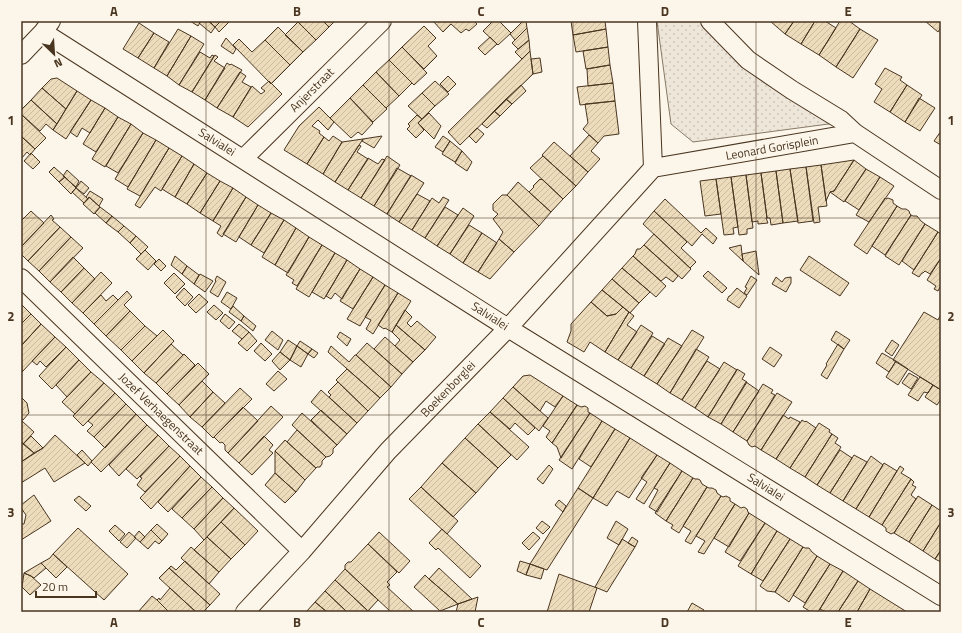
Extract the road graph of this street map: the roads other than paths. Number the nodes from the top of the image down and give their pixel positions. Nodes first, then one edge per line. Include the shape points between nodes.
1 (382, 21) edge
2 (647, 21) edge
3 (710, 21) edge
4 (45, 24) edge
5 (21, 55) edge
6 (855, 133) junction
7 (243, 158) junction
8 (653, 168) junction
9 (941, 190) edge
10 (21, 278) edge
11 (508, 328) junction
12 (302, 551) junction
13 (941, 596) edge
14 (245, 612) edge

1 - 7 street, Anjerstraat
2 - 8 street
3 - 6 street via 748,60 840,120
4 - 5 street
4 - 7 street, Salvialei
6 - 8 street, Leonard Gorisplein
6 - 9 street
7 - 11 street, Salvialei
8 - 11 street, Boekenborglei
10 - 12 street, Jozef Verhaegenstraat
11 - 12 street, Boekenborglei via 388,451
11 - 13 street, Salvialei
12 - 14 street, Boekenborglei

